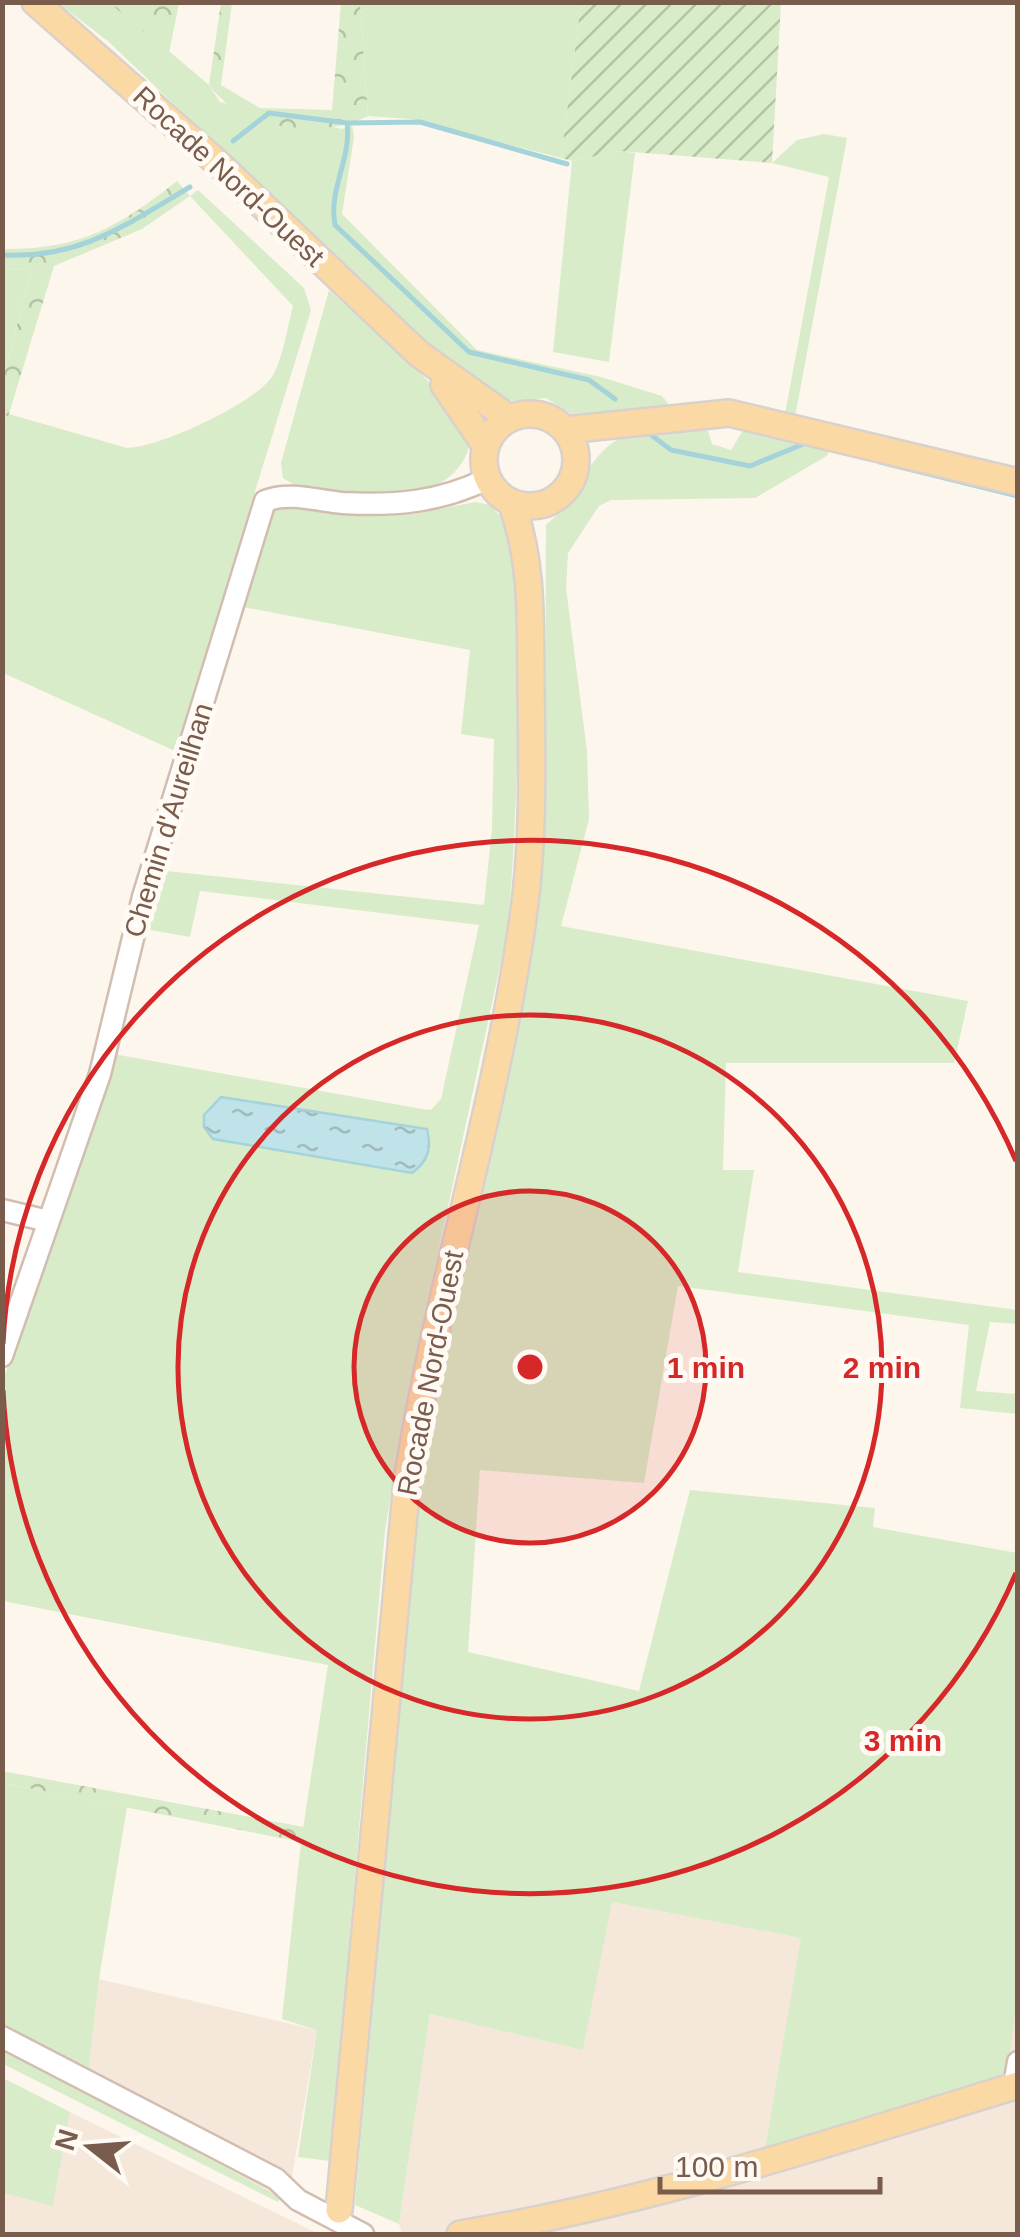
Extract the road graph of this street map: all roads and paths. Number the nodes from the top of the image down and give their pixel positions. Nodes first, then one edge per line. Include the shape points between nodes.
1 (35, 2) edge
2 (419, 354) junction
3 (509, 418) junction
4 (627, 423) junction
5 (565, 430) junction
6 (485, 445) junction
7 (576, 460) junction
8 (487, 479) junction
9 (1018, 482) edge
10 (511, 502) junction
11 (548, 503) junction
12 (530, 600) junction
13 (2, 1210) edge
14 (48, 1221) junction
15 (2, 1356) edge
16 (2, 2037) edge
17 (1016, 2078) edge
18 (339, 2210) dead end
19 (363, 2234) edge
20 (460, 2234) edge

1 - 2 main road, Rocade Nord-Ouest
2 - 3 main road, Rocade Nord-Ouest
2 - 6 main road, Rocade Nord-Ouest
3 - 5 main road via 539,414
3 - 6 main road
4 - 5 main road
4 - 7 main road
4 - 9 main road via 729,413
5 - 7 main road
6 - 8 main road
7 - 11 main road via 568,486
8 - 10 main road
8 - 14 street, Chemin d'Aureilhan via 418,504 292,496 266,502 143,898 100,1074
10 - 11 main road
10 - 12 main road, Rocade Nord-Ouest via 524,538
11 - 12 main road, Rocade Nord-Ouest
12 - 18 main road, Rocade Nord-Ouest via 532,796 522,922 421,1392 408,1482
13 - 14 street
14 - 15 street, Chemin d'Aureilhan
16 - 19 street via 276,2179 298,2200
17 - 20 main road via 764,2160

